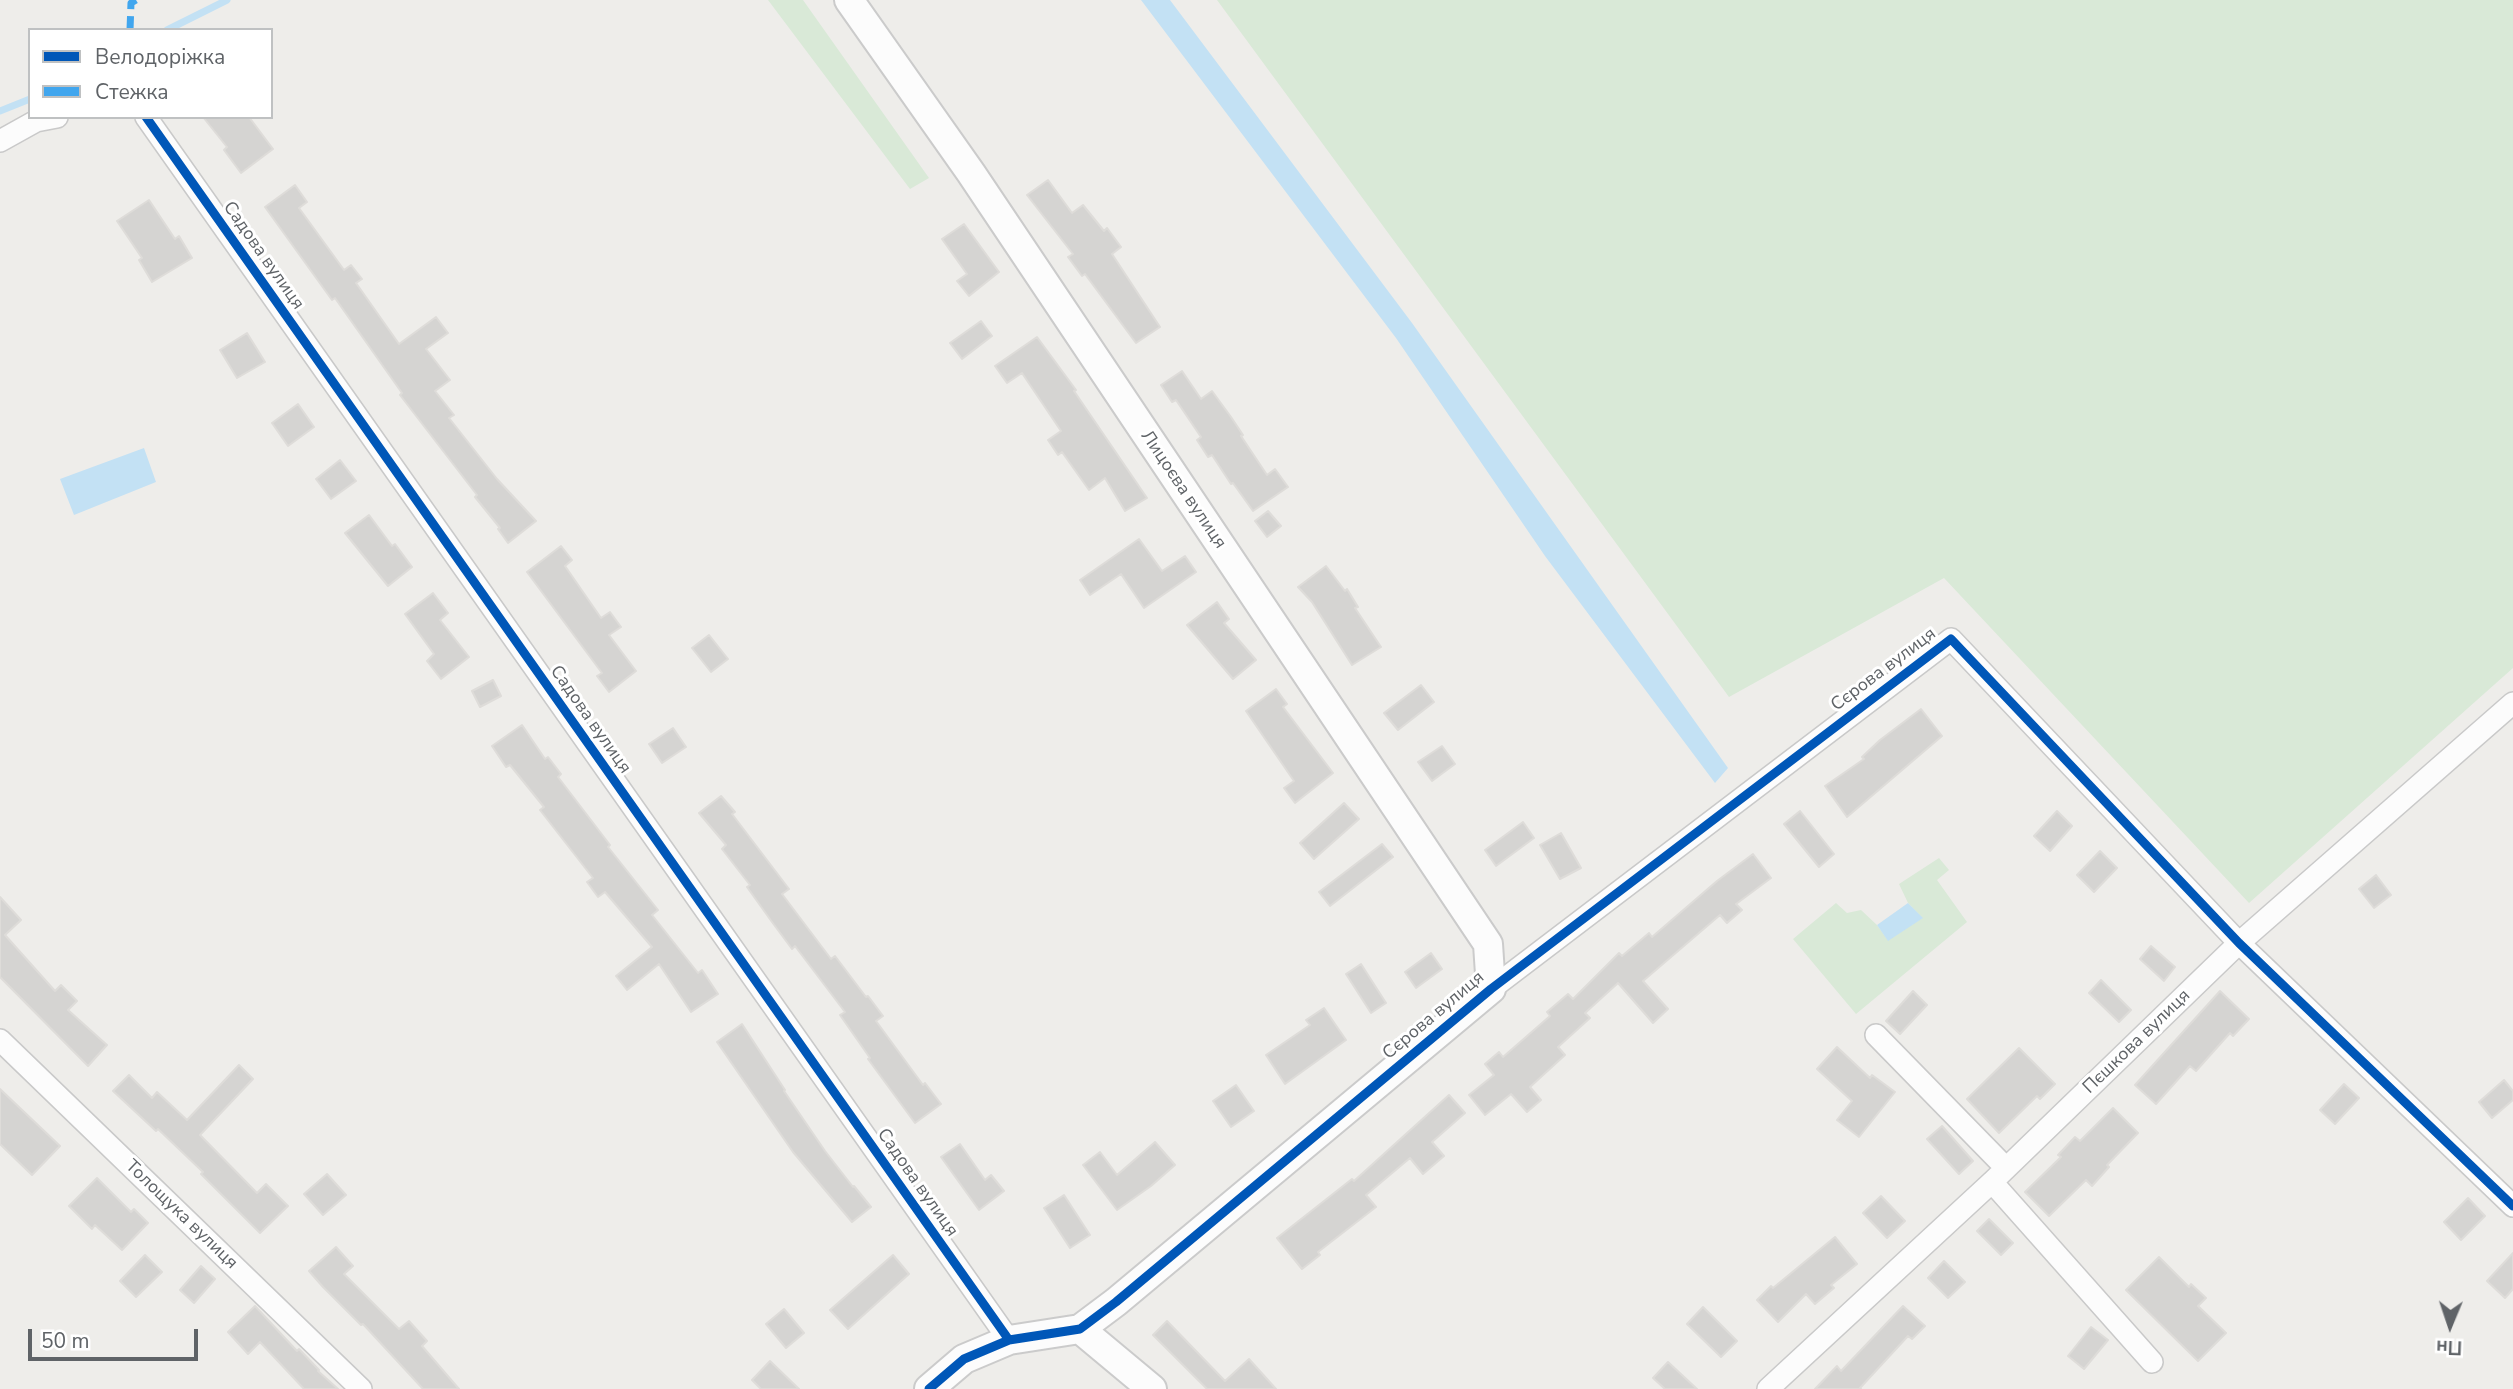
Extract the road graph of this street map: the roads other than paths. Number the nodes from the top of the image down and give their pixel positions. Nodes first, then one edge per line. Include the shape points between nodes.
1 (849, 0) edge
2 (46, 119) edge
3 (147, 119) edge
4 (0, 141) edge
5 (2513, 703) edge
6 (2239, 943) junction
7 (1490, 989) junction
8 (1875, 1035) dead end
9 (0, 1040) edge
10 (1999, 1175) junction
11 (2513, 1206) edge
12 (1080, 1329) junction
13 (1009, 1340) junction
14 (2152, 1362) dead end
15 (361, 1389) edge
16 (929, 1389) edge
17 (1152, 1389) edge
18 (1768, 1389) edge

1 - 7 street, Лицоєва вулиця via 971,173 1488,943
2 - 4 street
3 - 13 street, Садова вулиця
5 - 6 street, Пєшкова вулиця
6 - 7 street, Сєрова вулиця via 1951,639
6 - 10 street, Пєшкова вулиця
6 - 11 street
7 - 12 street, Сєрова вулиця
8 - 10 street
9 - 15 street, Толощука вулиця
10 - 14 street
10 - 18 street, Пєшкова вулиця
12 - 13 street, Сєрова вулиця
12 - 17 street
13 - 16 street, Сєрова вулиця via 964,1359

